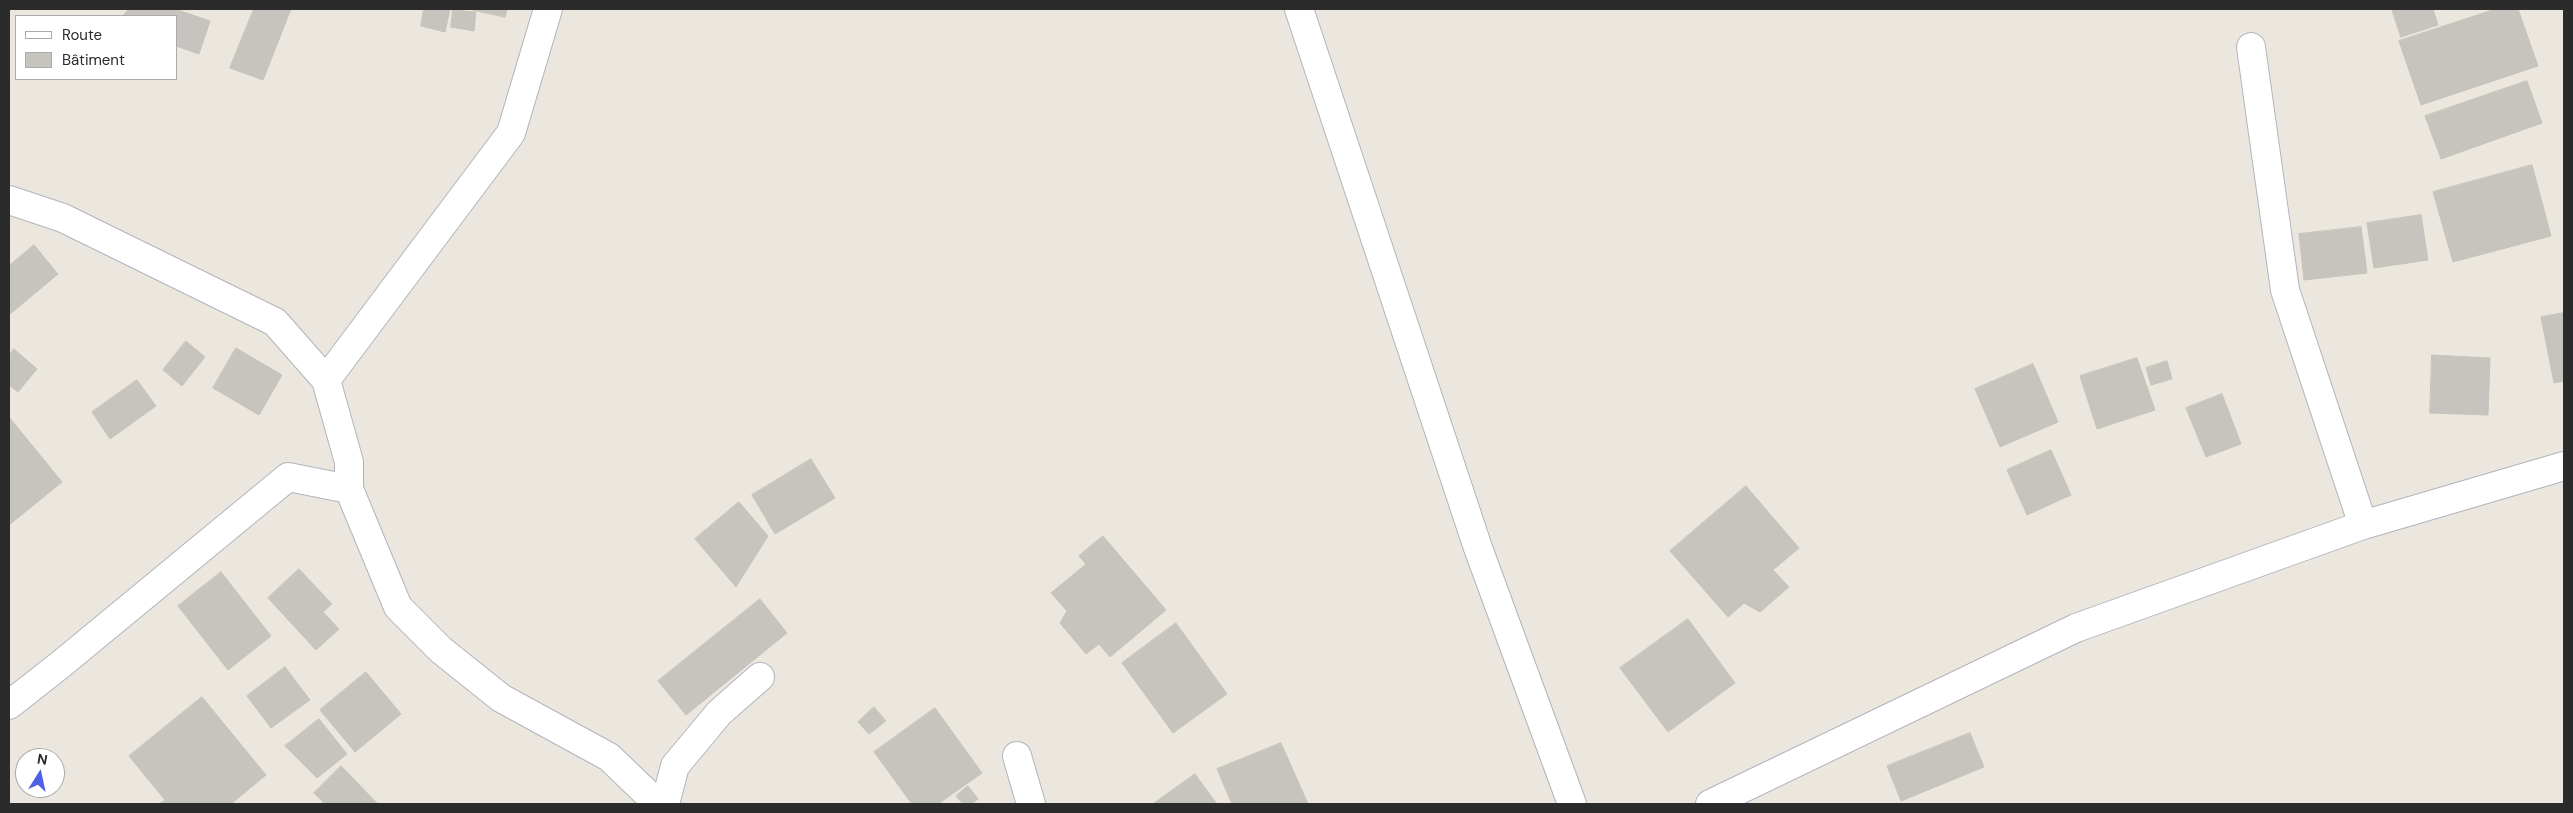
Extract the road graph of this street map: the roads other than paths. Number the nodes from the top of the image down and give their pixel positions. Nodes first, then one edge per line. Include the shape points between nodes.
1 (548, 9) edge
2 (1299, 9) edge
3 (2251, 47) dead end
4 (9, 200) edge
5 (326, 380) junction
6 (2564, 466) edge
7 (349, 489) junction
8 (2363, 525) junction
9 (760, 677) dead end
10 (9, 705) edge
11 (1017, 756) dead end
12 (658, 804) edge
13 (664, 804) edge
14 (1032, 804) edge
15 (1572, 804) edge
16 (1710, 804) edge

1 - 5 street via 511,133
2 - 15 street via 1478,548
3 - 8 street via 2285,290
4 - 5 street via 63,218 275,322
5 - 7 street via 349,462
6 - 8 street
7 - 10 street via 288,477
7 - 12 street via 398,607 442,650 501,698 609,757
8 - 16 street via 2076,628
9 - 13 street via 718,713 675,766
11 - 14 street

